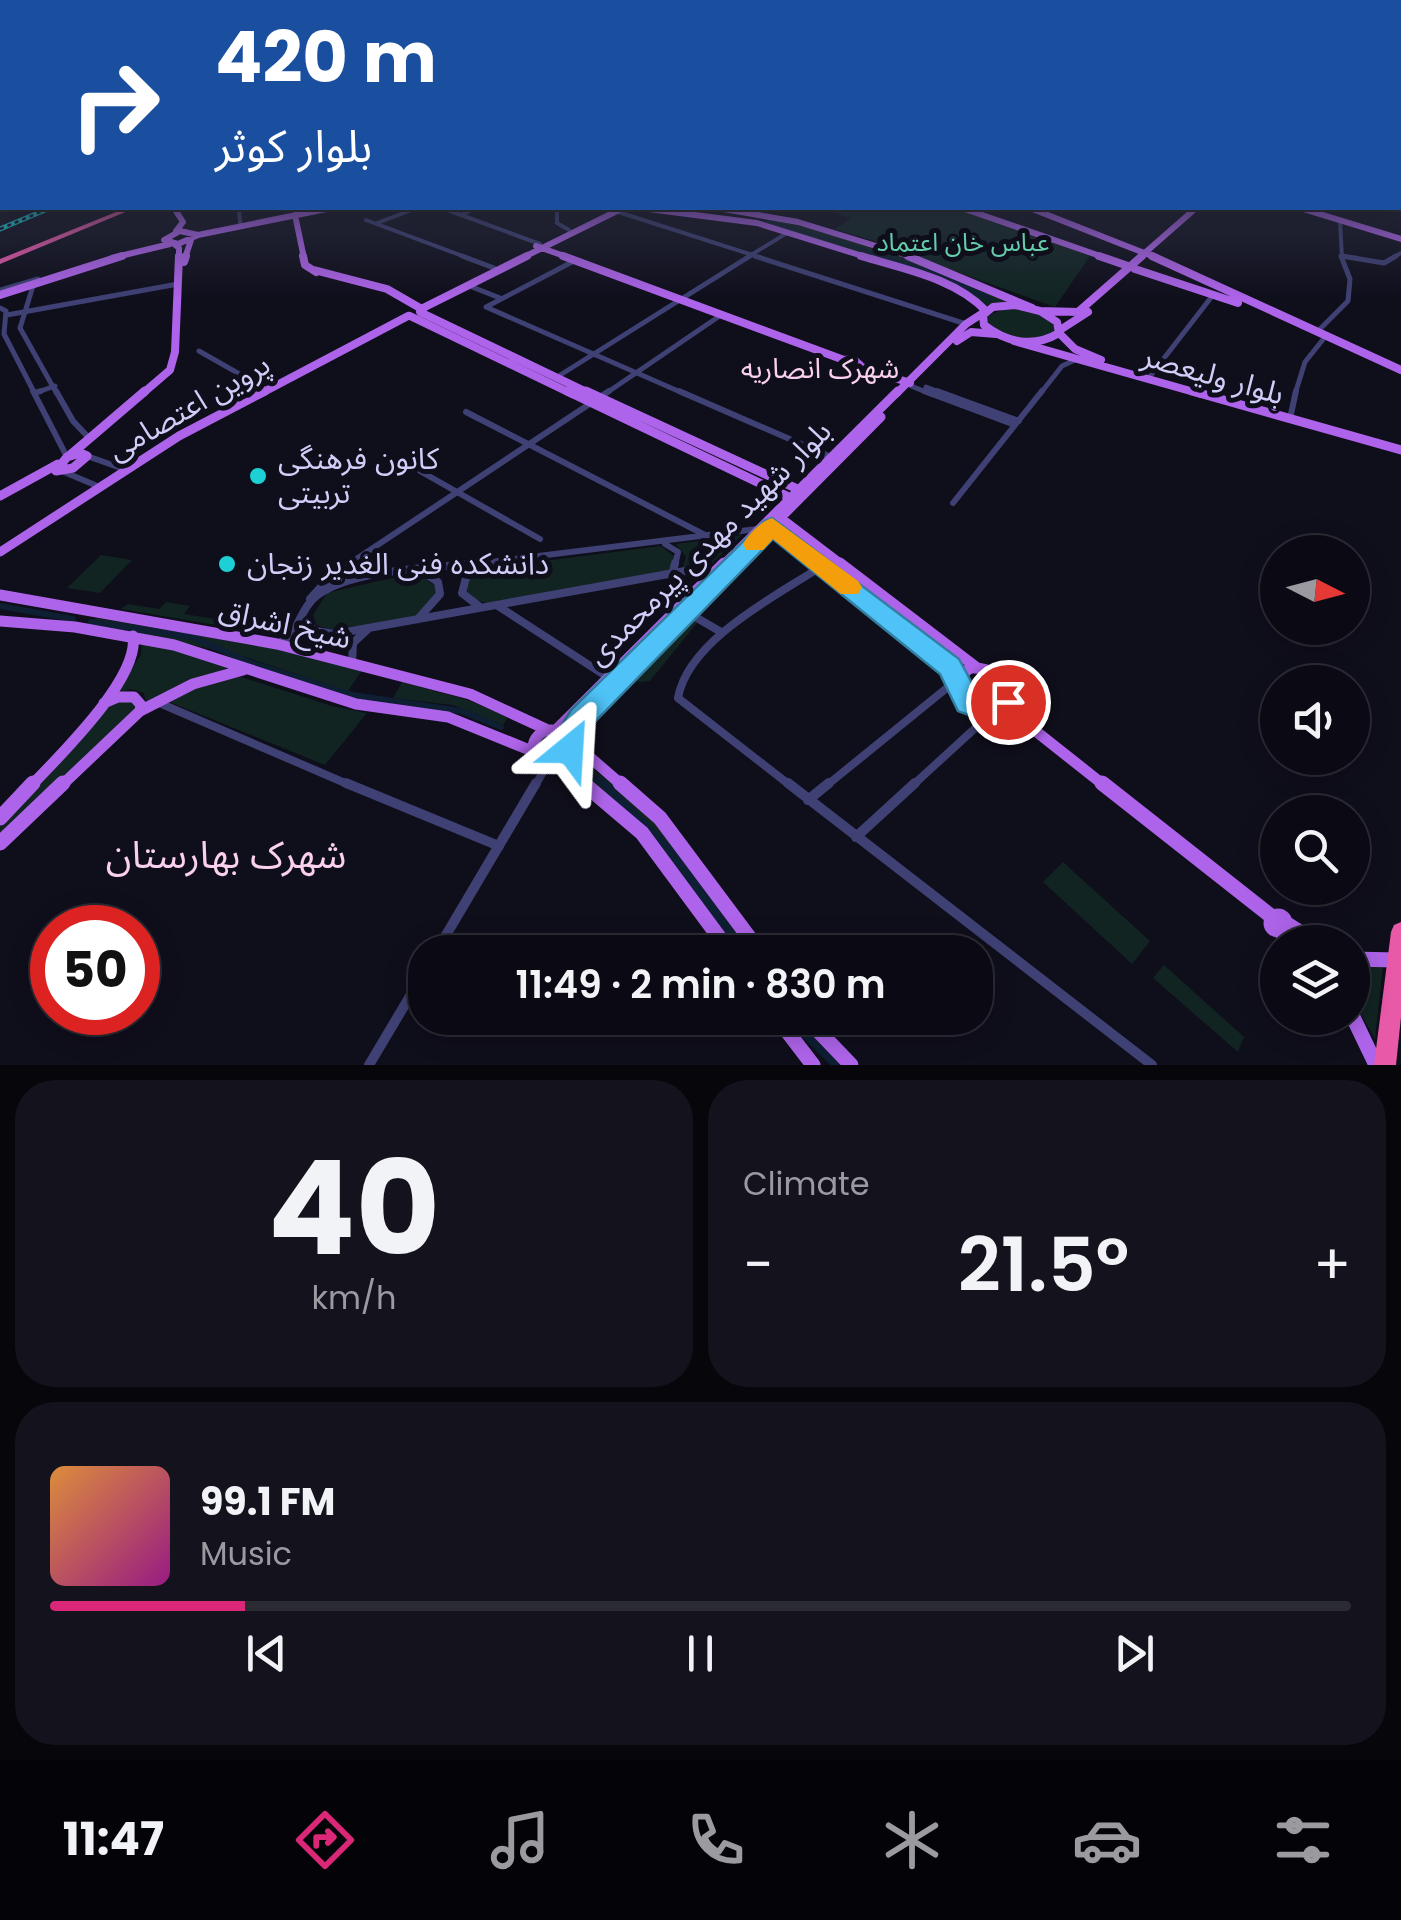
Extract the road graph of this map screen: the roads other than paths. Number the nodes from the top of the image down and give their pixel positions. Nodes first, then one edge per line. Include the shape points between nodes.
1 (122, 210) edge
2 (178, 210) edge
3 (179, 210) edge
4 (240, 210) edge
5 (412, 210) edge
6 (448, 210) edge
7 (472, 210) edge
8 (557, 210) edge
9 (614, 210) edge
10 (614, 210) edge
11 (624, 210) edge
12 (658, 210) edge
13 (730, 210) edge
14 (968, 210) edge
15 (1040, 210) edge
16 (1197, 210) edge
17 (1309, 210) edge
18 (1310, 210) edge
19 (294, 212) edge
20 (462, 215) junction
21 (768, 216) junction
22 (366, 220) dead end
23 (1340, 220) junction
24 (188, 221) junction
25 (757, 222) junction
26 (240, 223) junction
27 (376, 224) junction
28 (1373, 229) junction
29 (213, 230) junction
30 (569, 230) junction
31 (787, 232) junction
32 (193, 237) junction
33 (1401, 238) edge
34 (170, 240) junction
35 (156, 244) junction
36 (538, 246) junction
37 (1401, 253) edge
38 (1148, 254) junction
39 (752, 255) junction
40 (1341, 256) junction
41 (109, 259) junction
42 (0, 260) edge
43 (574, 260) junction
44 (494, 268) junction
45 (1133, 268) junction
46 (36, 282) junction
47 (178, 284) junction
48 (467, 285) junction
49 (0, 294) edge
50 (1213, 295) junction
51 (1009, 297) junction
52 (501, 298) junction
53 (680, 300) junction
54 (1090, 303) junction
55 (0, 308) edge
56 (1036, 309) junction
57 (24, 311) junction
58 (986, 311) junction
59 (413, 312) junction
60 (1068, 314) junction
61 (6, 315) junction
62 (720, 315) junction
63 (1278, 316) junction
64 (1078, 320) junction
65 (968, 329) junction
66 (1059, 332) junction
67 (996, 334) junction
68 (1321, 335) junction
69 (1014, 340) junction
70 (199, 351) dead end
71 (1056, 353) junction
72 (594, 354) junction
73 (1081, 358) junction
74 (1062, 366) junction
75 (173, 370) junction
76 (1401, 370) edge
77 (636, 372) junction
78 (1151, 374) junction
79 (557, 377) junction
80 (911, 384) junction
81 (56, 386) junction
82 (264, 388) junction
83 (35, 393) junction
84 (595, 400) junction
85 (466, 412) dead end
86 (1290, 414) junction
87 (1017, 423) junction
88 (1318, 425) junction
89 (91, 438) junction
90 (529, 444) junction
91 (1401, 447) edge
92 (85, 454) junction
93 (831, 457) junction
94 (63, 464) junction
95 (124, 469) junction
96 (420, 471) dead end
97 (82, 480) junction
98 (97, 486) junction
99 (458, 492) junction
100 (794, 493) junction
101 (82, 494) junction
102 (0, 496) edge
103 (953, 503) dead end
104 (774, 526) junction
105 (706, 536) junction
106 (540, 539) dead end
107 (651, 544) junction
108 (0, 549) edge
109 (478, 564) junction
110 (350, 566) junction
111 (822, 566) junction
112 (421, 571) junction
113 (672, 574) junction
114 (708, 578) junction
115 (352, 579) junction
116 (0, 595) edge
117 (694, 604) junction
118 (497, 605) junction
119 (305, 606) junction
120 (482, 608) junction
121 (90, 612) junction
122 (300, 620) junction
123 (417, 620) junction
124 (0, 622) edge
125 (75, 628) junction
126 (370, 628) junction
127 (720, 632) junction
128 (133, 636) junction
129 (277, 644) junction
130 (352, 664) junction
131 (976, 668) junction
132 (244, 670) junction
133 (609, 678) junction
134 (958, 682) junction
135 (156, 701) junction
136 (100, 705) junction
137 (1000, 708) junction
138 (140, 711) junction
139 (553, 731) junction
140 (569, 739) junction
141 (532, 751) junction
142 (552, 764) junction
143 (808, 800) junction
144 (0, 818) edge
145 (856, 837) junction
146 (0, 843) edge
147 (499, 846) junction
148 (1278, 923) joint
149 (1282, 925) edge
150 (1401, 932) edge
151 (446, 935) edge
152 (717, 935) edge
153 (747, 935) edge
154 (1370, 959) edge
155 (1398, 960) junction
156 (408, 1000) edge
157 (1397, 1001) edge
158 (790, 1035) edge
159 (822, 1035) edge
160 (1361, 1035) edge
161 (1395, 1037) edge
162 (370, 1065) edge
163 (813, 1065) edge
164 (851, 1065) edge
165 (1152, 1065) edge
166 (1376, 1065) edge
167 (1385, 1065) edge

1 - 42 highway
2 - 34 main road via 183,224
3 - 24 main road
4 - 26 street
5 - 27 street
6 - 20 street
7 - 20 street
8 - 30 street via 558,225
9 - 30 main road, پروین اعتصامی
10 - 36 main road, پروین اعتصامی
11 - 39 street
12 - 25 main road
13 - 21 main road
14 - 45 main road
15 - 38 main road
16 - 38 main road
17 - 23 main road
18 - 28 main road
19 - 26 main road
19 - 29 main road
19 - 59 main road via 305,265 382,291
20 - 36 street
21 - 25 main road
21 - 51 main road via 856,240
22 - 27 street
23 - 28 main road
23 - 40 street
24 - 29 main road
24 - 32 main road
25 - 31 main road
26 - 29 main road
27 - 44 street
28 - 33 main road
29 - 32 main road
29 - 32 main road
30 - 36 main road, پروین اعتصامی
31 - 39 street
31 - 58 main road via 943,282
32 - 34 main road
32 - 75 main road via 182,351
34 - 35 main road
34 - 47 main road via 179,248
35 - 41 main road
35 - 46 main road
36 - 43 main road
36 - 44 main road, پروین اعتصامی
36 - 48 main road, پروین اعتصامی
37 - 40 street via 1384,263
38 - 45 main road
38 - 63 main road
39 - 53 street
39 - 65 street
40 - 68 street via 1354,286 1352,301
41 - 46 street
41 - 49 main road
43 - 52 street
43 - 53 main road
44 - 59 main road, پروین اعتصامی
45 - 50 main road
45 - 54 main road
45 - 64 main road
46 - 49 main road
46 - 57 street
47 - 57 street
47 - 75 main road
48 - 52 street
48 - 59 main road, پروین اعتصامی
50 - 63 main road
50 - 78 street
51 - 54 main road via 1056,308
51 - 56 main road
52 - 72 street via 486,306
53 - 62 main road
53 - 72 street
54 - 60 main road
55 - 61 street
56 - 58 main road via 1007,305
56 - 60 main road
56 - 66 main road, بلوار ولیعصر via 1057,322
57 - 61 street
57 - 81 street via 20,328
58 - 65 main road, بلوار شهید مهدی پیرمحمدی
58 - 67 main road via 984,325
59 - 79 main road
59 - 82 main road, پروین اعتصامی
59 - 84 main road
59 - 95 main road, پروین اعتصامی
60 - 64 main road
61 - 83 street via 4,334
62 - 77 street
62 - 80 main road via 849,367
63 - 68 main road
64 - 66 main road
65 - 67 main road, بلوار ولیعصر
65 - 80 main road, بلوار شهید مهدی پیرمحمدی
66 - 69 main road via 1042,342
66 - 73 main road, بلوار ولیعصر
67 - 69 main road, بلوار ولیعصر
68 - 76 main road
68 - 86 street via 1300,370
69 - 71 main road, بلوار ولیعصر
70 - 82 street
71 - 73 main road, بلوار ولیعصر
71 - 74 street
72 - 77 street
72 - 79 street
73 - 74 street
73 - 78 main road, بلوار ولیعصر
73 - 88 main road, بلوار ولیعصر
74 - 87 street
75 - 89 main road
77 - 84 street
77 - 93 street
78 - 86 main road, بلوار ولیعصر
79 - 84 main road
80 - 87 street
80 - 93 main road, بلوار شهید مهدی پیرمحمدی
80 - 100 main road, بلوار شهید مهدی پیرمحمدی
81 - 83 street
81 - 89 street via 73,421
82 - 95 main road, پروین اعتصامی
83 - 94 street
84 - 90 street
84 - 100 main road
85 - 90 street
86 - 88 main road, بلوار ولیعصر
87 - 103 street
88 - 91 main road, بلوار ولیعصر
89 - 92 main road
89 - 94 main road
90 - 99 street
90 - 105 street
92 - 94 main road
92 - 94 main road via 80,464
92 - 95 street
93 - 100 main road, بلوار شهید مهدی پیرمحمدی
94 - 97 street
94 - 102 main road
95 - 98 main road, پروین اعتصامی
96 - 99 street
97 - 98 street
97 - 101 street
98 - 101 main road, پروین اعتصامی
98 - 108 main road, پروین اعتصامی
99 - 106 street
99 - 110 street
100 - 104 main road, بلوار شهید مهدی پیرمحمدی
101 - 108 main road, پروین اعتصامی
104 - 105 street
104 - 111 main road
104 - 114 main road, بلوار شهید مهدی پیرمحمدی
104 - 117 main road, بلوار شهید مهدی پیرمحمدی
104 - 131 main road
105 - 107 street
107 - 109 street
107 - 113 street via 678,552
109 - 112 street
109 - 120 street via 462,593
110 - 115 street
110 - 119 street via 317,588
111 - 127 street
111 - 134 main road via 950,666
112 - 115 street
112 - 123 street via 438,582 440,594
113 - 114 street via 702,569
113 - 118 street
114 - 133 main road, بلوار شهید مهدی پیرمحمدی
115 - 119 street
116 - 121 main road, شیخ اشراق
117 - 127 street via 697,618
117 - 140 main road, بلوار شهید مهدی پیرمحمدی via 580,719
118 - 120 street
118 - 133 street
119 - 122 street
120 - 123 street
121 - 125 main road
121 - 129 main road, شیخ اشراق
122 - 126 street via 335,634
122 - 129 street via 290,638
123 - 126 street
124 - 125 main road, شیخ اشراق
125 - 128 main road, شیخ اشراق
126 - 130 street via 352,643
127 - 143 street via 681,681 676,692 682,704
128 - 132 main road, شیخ اشراق
128 - 136 main road via 134,657
129 - 130 main road, شیخ اشراق
130 - 139 main road, شیخ اشراق via 470,694
131 - 134 main road via 965,670
131 - 137 main road via 1005,681 1010,692
132 - 135 main road
132 - 141 main road, شیخ اشراق via 356,704 448,717
133 - 139 main road, بلوار شهید مهدی پیرمحمدی
134 - 137 main road via 974,706
134 - 143 street
135 - 138 main road
135 - 147 street
136 - 138 main road via 134,697
136 - 144 main road
137 - 145 street
137 - 148 main road
138 - 146 main road
139 - 140 main road
139 - 141 main road via 537,738
140 - 142 main road via 569,754
140 - 153 main road via 660,818
141 - 142 main road via 538,762
142 - 147 street
142 - 152 main road via 642,833
143 - 145 street
145 - 165 street
147 - 151 street
148 - 149 main road
150 - 155 highway
154 - 155 main road
155 - 157 highway
156 - 162 street
157 - 161 highway
158 - 163 main road
159 - 164 main road
160 - 166 main road
161 - 167 highway

